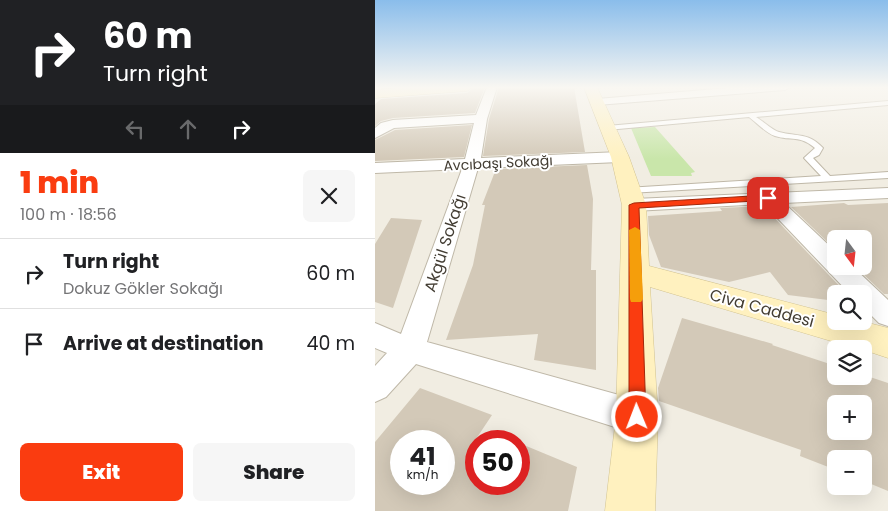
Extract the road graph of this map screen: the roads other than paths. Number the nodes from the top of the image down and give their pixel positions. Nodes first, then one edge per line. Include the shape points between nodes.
1 (484, 111) edge
2 (600, 111) edge
3 (680, 111) edge
4 (795, 111) edge
5 (750, 115) junction
6 (481, 120) junction
7 (375, 134) edge
8 (620, 157) junction
9 (471, 164) junction
10 (375, 168) edge
11 (888, 175) edge
12 (827, 178) junction
13 (888, 193) edge
14 (632, 198) junction
15 (768, 198) junction
16 (827, 256) edge
17 (636, 273) junction
18 (846, 275) edge
19 (888, 316) edge
20 (375, 336) edge
21 (888, 343) edge
22 (410, 350) junction
23 (375, 387) edge
24 (637, 417) junction
25 (630, 511) edge

1 - 6 street, Akgül Sokağı
2 - 8 main road
3 - 5 lane
4 - 5 lane
5 - 12 lane via 776,134 799,136 816,144 819,148 808,158
6 - 7 street via 393,124
6 - 9 street, Akgül Sokağı
8 - 9 street, Avcıbaşı Sokağı
8 - 14 main road
9 - 10 street, Avcıbaşı Sokağı
9 - 22 street, Akgül Sokağı
11 - 12 lane
12 - 14 lane
13 - 15 street
14 - 15 street
14 - 17 main road
15 - 16 street
17 - 21 main road, Civa Caddesi
17 - 24 main road
18 - 19 street
20 - 22 street
22 - 23 street, Akgül Sokağı
22 - 24 street
24 - 25 main road

